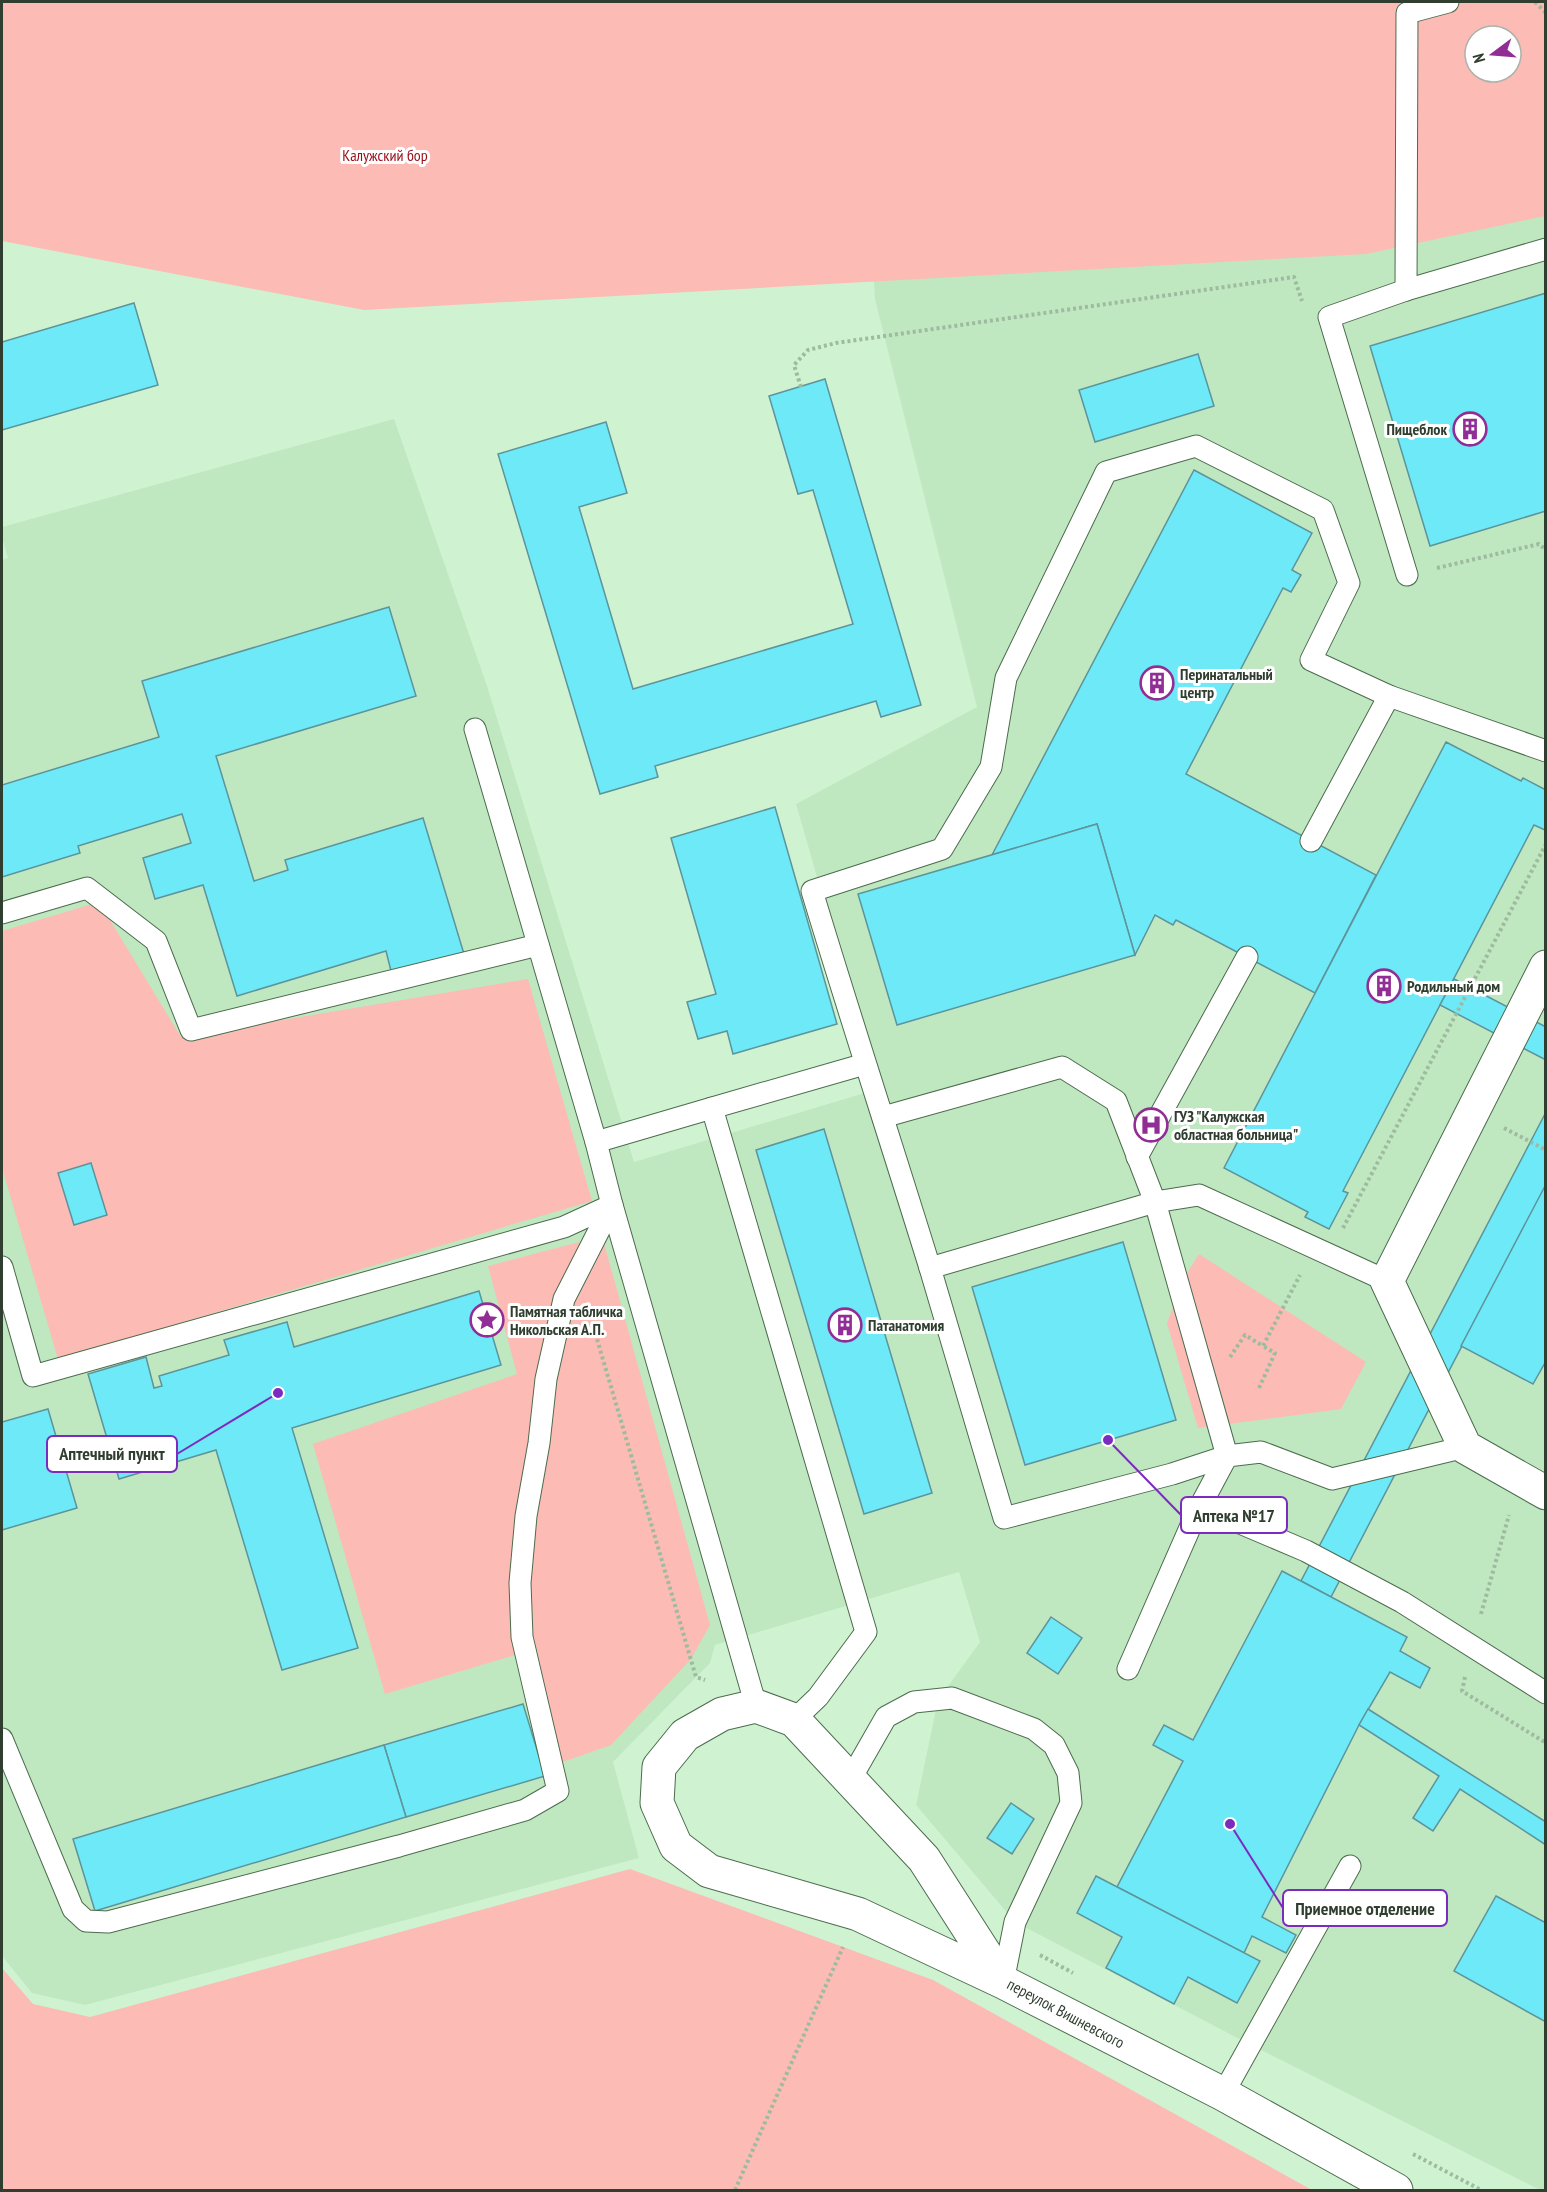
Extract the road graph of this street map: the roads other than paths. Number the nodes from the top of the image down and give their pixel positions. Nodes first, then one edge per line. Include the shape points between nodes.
1 (1448, 2) edge
2 (1405, 7) edge
3 (1545, 249) edge
4 (1407, 290) junction
5 (1407, 575) road end
6 (1389, 696) junction
7 (475, 729) dead end
8 (1545, 751) edge
9 (1311, 841) dead end
10 (2, 913) edge
11 (538, 945) junction
12 (1247, 957) dead end
13 (1545, 967) edge
14 (865, 1064) junction
15 (712, 1108) junction
16 (883, 1117) junction
17 (596, 1142) junction
18 (1137, 1157) junction
19 (1155, 1202) junction
20 (612, 1206) junction
21 (2, 1267) edge
22 (930, 1268) junction
23 (1387, 1281) junction
24 (1465, 1447) junction
25 (1227, 1456) junction
26 (1545, 1493) edge
27 (1196, 1514) junction
28 (1128, 1669) dead end
29 (1545, 1693) edge
30 (756, 1706) junction
31 (794, 1720) junction
32 (2, 1739) edge
33 (850, 1780) junction
34 (1350, 1866) dead end
35 (1003, 1982) junction
36 (1223, 2094) junction
37 (1396, 2190) edge

1 - 2 lane
2 - 4 lane
3 - 4 lane
4 - 5 lane via 1329,317
6 - 8 lane
6 - 9 lane
6 - 14 lane via 1311,660 1349,583 1323,510 1196,446 1106,472 1006,678 990,767 942,849 812,891
7 - 11 lane
10 - 11 lane via 87,888 156,941 191,1030
11 - 17 lane
12 - 18 lane
13 - 23 street
14 - 15 lane
14 - 16 lane
15 - 17 lane
15 - 31 lane via 866,1632 818,1697
16 - 18 lane via 1062,1067 1116,1101
16 - 22 lane
17 - 20 lane
18 - 19 lane
19 - 22 lane
19 - 23 lane via 1199,1195
19 - 25 lane
20 - 21 lane via 564,1227 33,1376
20 - 30 lane
20 - 32 lane via 564,1299 546,1378 526,1516 520,1584 522,1637 558,1791 525,1810 399,1846 108,1922 86,1922 73,1909
22 - 25 lane via 1004,1518
23 - 24 street
24 - 25 lane via 1332,1479 1261,1452
24 - 26 street
25 - 27 lane
27 - 28 lane
27 - 29 lane via 1233,1520 1306,1551 1402,1602
30 - 31 street, переулок Вишневского
30 - 35 street via 722,1714 685,1735 659,1767 657,1803 676,1846 709,1871 858,1914
31 - 33 street, переулок Вишневского
33 - 35 street, переулок Вишневского via 924,1859
33 - 35 lane via 886,1717 914,1702 952,1698 1034,1729 1054,1745 1068,1773 1071,1803 1016,1922
34 - 36 lane
35 - 36 street, переулок Вишневского
36 - 37 street, переулок Вишневского

